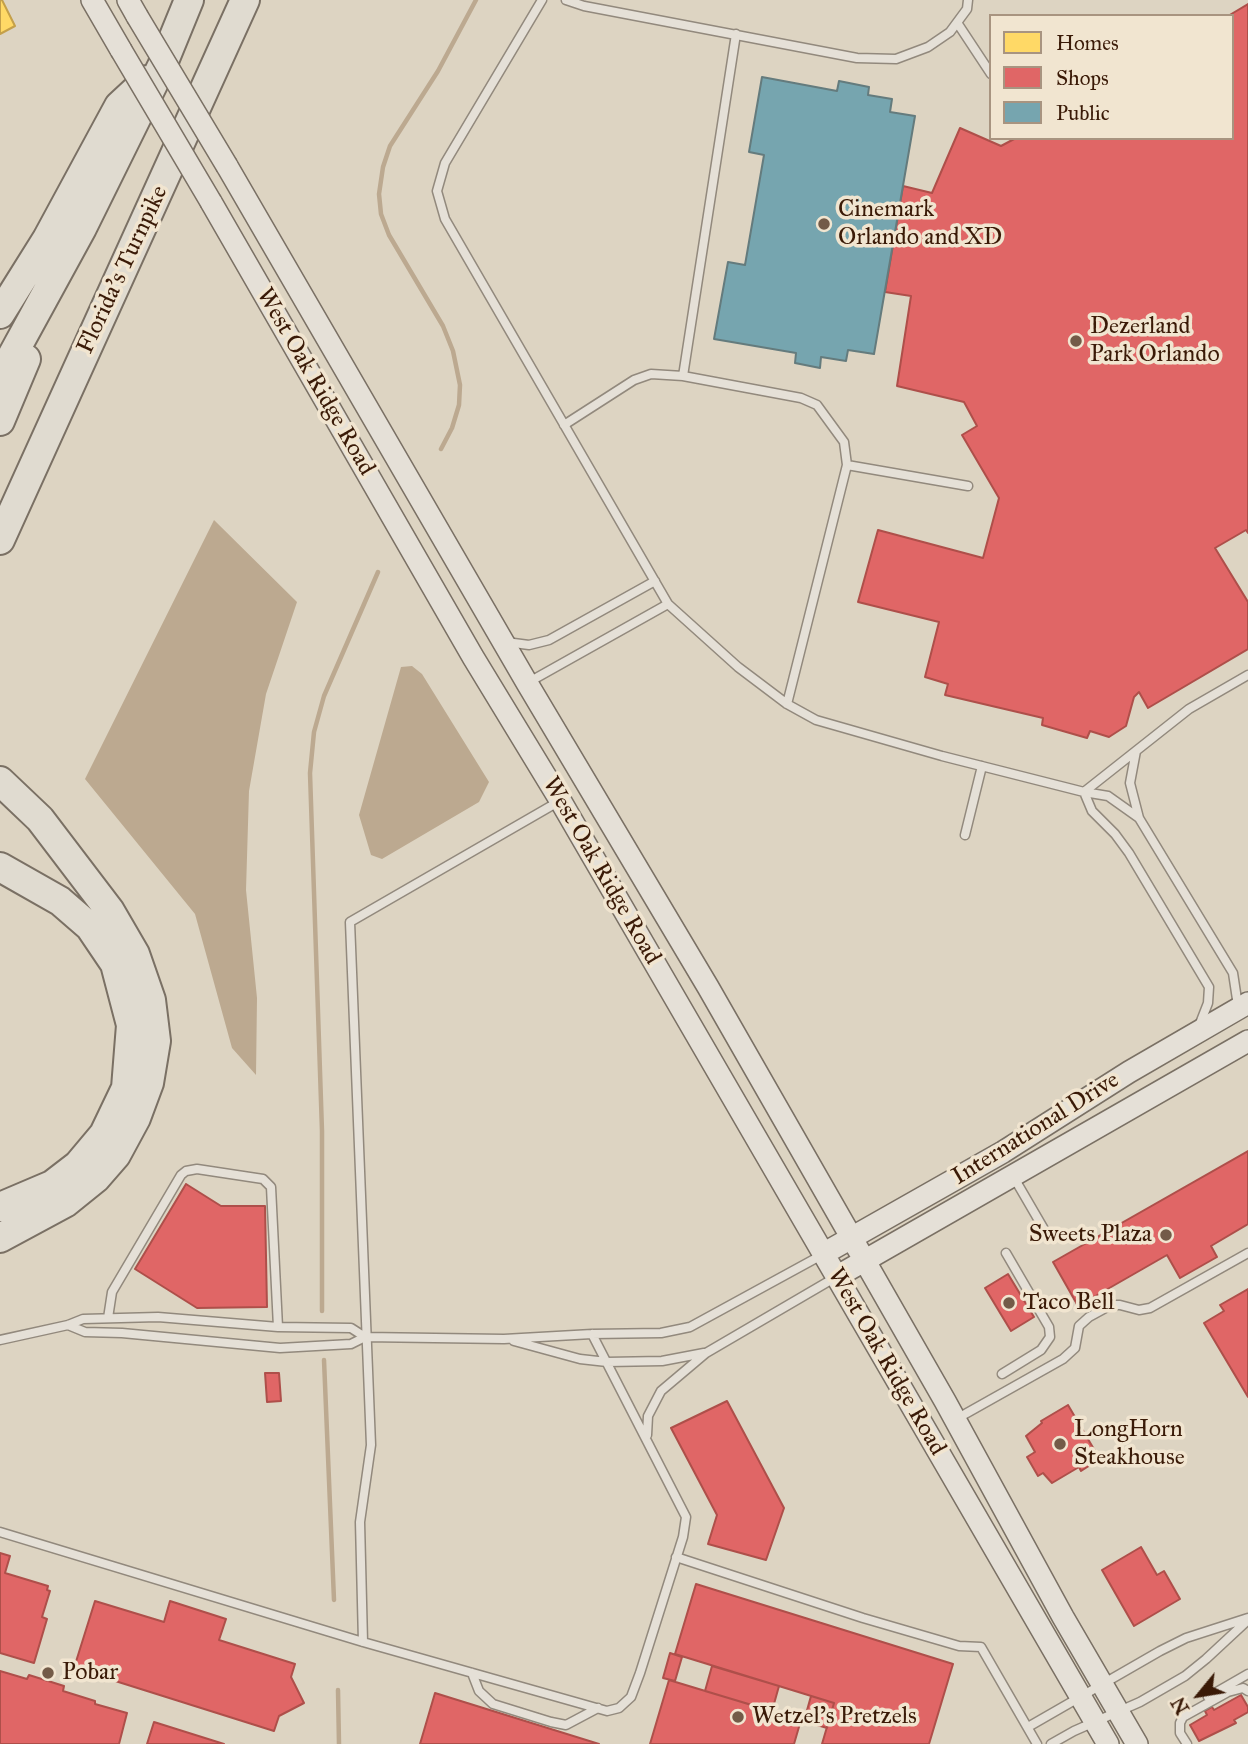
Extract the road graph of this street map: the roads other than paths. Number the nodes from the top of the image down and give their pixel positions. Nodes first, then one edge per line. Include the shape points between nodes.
1 (92, 0) edge
2 (189, 0) edge
3 (245, 0) edge
4 (542, 0) edge
5 (566, 0) edge
6 (968, 0) edge
7 (133, 8) edge
8 (958, 24) junction
9 (736, 34) junction
10 (162, 66) junction
11 (989, 71) edge
12 (82, 228) junction
13 (131, 252) junction
14 (0, 314) edge
15 (683, 376) junction
16 (0, 378) edge
17 (0, 421) edge
18 (564, 425) junction
19 (847, 465) junction
20 (968, 486) dead end
21 (0, 500) edge
22 (0, 540) edge
23 (655, 581) junction
24 (668, 604) junction
25 (504, 642) junction
26 (473, 657) junction
27 (1248, 675) edge
28 (527, 683) junction
29 (787, 704) junction
30 (1136, 751) junction
31 (982, 766) junction
32 (0, 782) edge
33 (1084, 792) junction
34 (560, 800) junction
35 (1139, 818) junction
36 (965, 835) dead end
37 (0, 867) edge
38 (1243, 1006) edge
39 (1196, 1034) junction
40 (1248, 1041) edge
41 (1189, 1073) junction
42 (1013, 1176) junction
43 (0, 1207) edge
44 (1045, 1231) dead end
45 (0, 1238) edge
46 (852, 1238) junction
47 (1248, 1253) edge
48 (823, 1254) junction
49 (1006, 1254) dead end
50 (865, 1261) junction
51 (836, 1277) junction
52 (108, 1318) junction
53 (123, 1318) junction
54 (68, 1325) junction
55 (278, 1328) junction
56 (122, 1333) junction
57 (592, 1334) junction
58 (365, 1337) junction
59 (504, 1339) junction
60 (0, 1340) edge
61 (706, 1353) junction
62 (607, 1362) junction
63 (1002, 1374) dead end
64 (955, 1420) junction
65 (647, 1438) junction
66 (0, 1532) edge
67 (676, 1557) junction
68 (1248, 1618) edge
69 (363, 1642) junction
70 (472, 1673) junction
71 (1248, 1674) edge
72 (1102, 1684) junction
73 (1248, 1690) edge
74 (1080, 1696) junction
75 (598, 1708) junction
76 (1118, 1712) junction
77 (1183, 1717) junction
78 (1095, 1721) junction
79 (1028, 1727) junction
80 (1037, 1744) edge
81 (1051, 1744) edge
82 (1108, 1744) edge
83 (1137, 1744) edge
84 (1187, 1744) edge

1 - 26 street, West Oak Ridge Road, bridge
2 - 10 highway
3 - 13 highway, Florida's Turnpike
4 - 18 lane via 445,163 437,191 445,219
5 - 9 lane
6 - 8 lane
7 - 25 street, West Oak Ridge Road, bridge
8 - 9 lane via 928,47 896,59 857,58
8 - 11 lane
9 - 15 lane
10 - 12 highway
10 - 14 highway via 120,106
12 - 16 highway
12 - 17 highway
13 - 21 highway
13 - 22 highway, Florida's Turnpike
15 - 18 lane via 651,374 634,380
15 - 19 lane via 817,405 844,442
18 - 23 lane
19 - 20 lane
19 - 29 lane
23 - 24 lane
23 - 25 lane via 549,640 529,645
24 - 28 lane
24 - 29 lane
25 - 28 street, West Oak Ridge Road
26 - 28 street via 498,675
26 - 34 street, West Oak Ridge Road
27 - 30 lane via 1189,709
28 - 46 street, West Oak Ridge Road
29 - 31 lane via 855,733
30 - 33 lane
30 - 35 lane via 1130,783
31 - 33 lane
31 - 36 lane
32 - 45 highway via 40,819 110,911 135,954 151,1000 156,1041 149,1083 116,1155 65,1203
33 - 35 lane via 1108,796
33 - 39 lane via 1092,811 1129,853 1209,987
34 - 48 street, West Oak Ridge Road
34 - 58 lane via 350,922
35 - 38 lane via 1233,973
37 - 43 highway via 60,901 90,927 115,964 131,1025 126,1088 103,1134 78,1165 52,1185
38 - 39 street, International Drive
38 - 41 street via 1216,1046
39 - 46 street, International Drive
40 - 41 street, International Drive
41 - 42 street, International Drive
42 - 44 lane
42 - 50 street, International Drive
46 - 48 street, International Drive
46 - 50 street, West Oak Ridge Road
47 - 64 lane via 1150,1308 1111,1305 1089,1317 1079,1326 1075,1348 1063,1359
48 - 51 street, West Oak Ridge Road
48 - 57 lane via 690,1327 661,1333
49 - 63 lane via 1049,1327 1050,1337 1041,1350
50 - 51 street, International Drive
50 - 64 street, West Oak Ridge Road
51 - 61 lane
51 - 74 street, West Oak Ridge Road
52 - 53 lane
52 - 54 lane
52 - 55 lane via 112,1292 181,1175 197,1169 263,1179 271,1188
53 - 55 lane
53 - 56 lane
54 - 56 lane via 85,1332
54 - 60 lane
55 - 58 lane via 351,1328
56 - 58 lane via 280,1348 351,1344
57 - 59 lane
57 - 62 lane
58 - 59 lane
58 - 69 lane via 371,1445 360,1522
59 - 62 lane
61 - 62 lane via 662,1361
61 - 65 lane via 660,1391 648,1416
62 - 65 lane
64 - 72 street, West Oak Ridge Road
65 - 67 lane via 686,1517
66 - 69 lane
67 - 75 lane via 631,1697 619,1708
67 - 79 lane via 850,1614 959,1646 981,1647
68 - 72 lane via 1169,1646
68 - 76 lane via 1185,1676
69 - 70 lane
70 - 75 lane
70 - 75 lane via 479,1691 493,1703 551,1722 566,1725
71 - 77 lane via 1184,1711
72 - 74 lane
72 - 76 street, West Oak Ridge Road
73 - 77 lane via 1228,1692
74 - 78 street, West Oak Ridge Road
74 - 79 lane
76 - 78 lane
76 - 83 street, West Oak Ridge Road
77 - 84 lane via 1181,1733
78 - 81 lane
78 - 82 street, West Oak Ridge Road
79 - 80 lane

